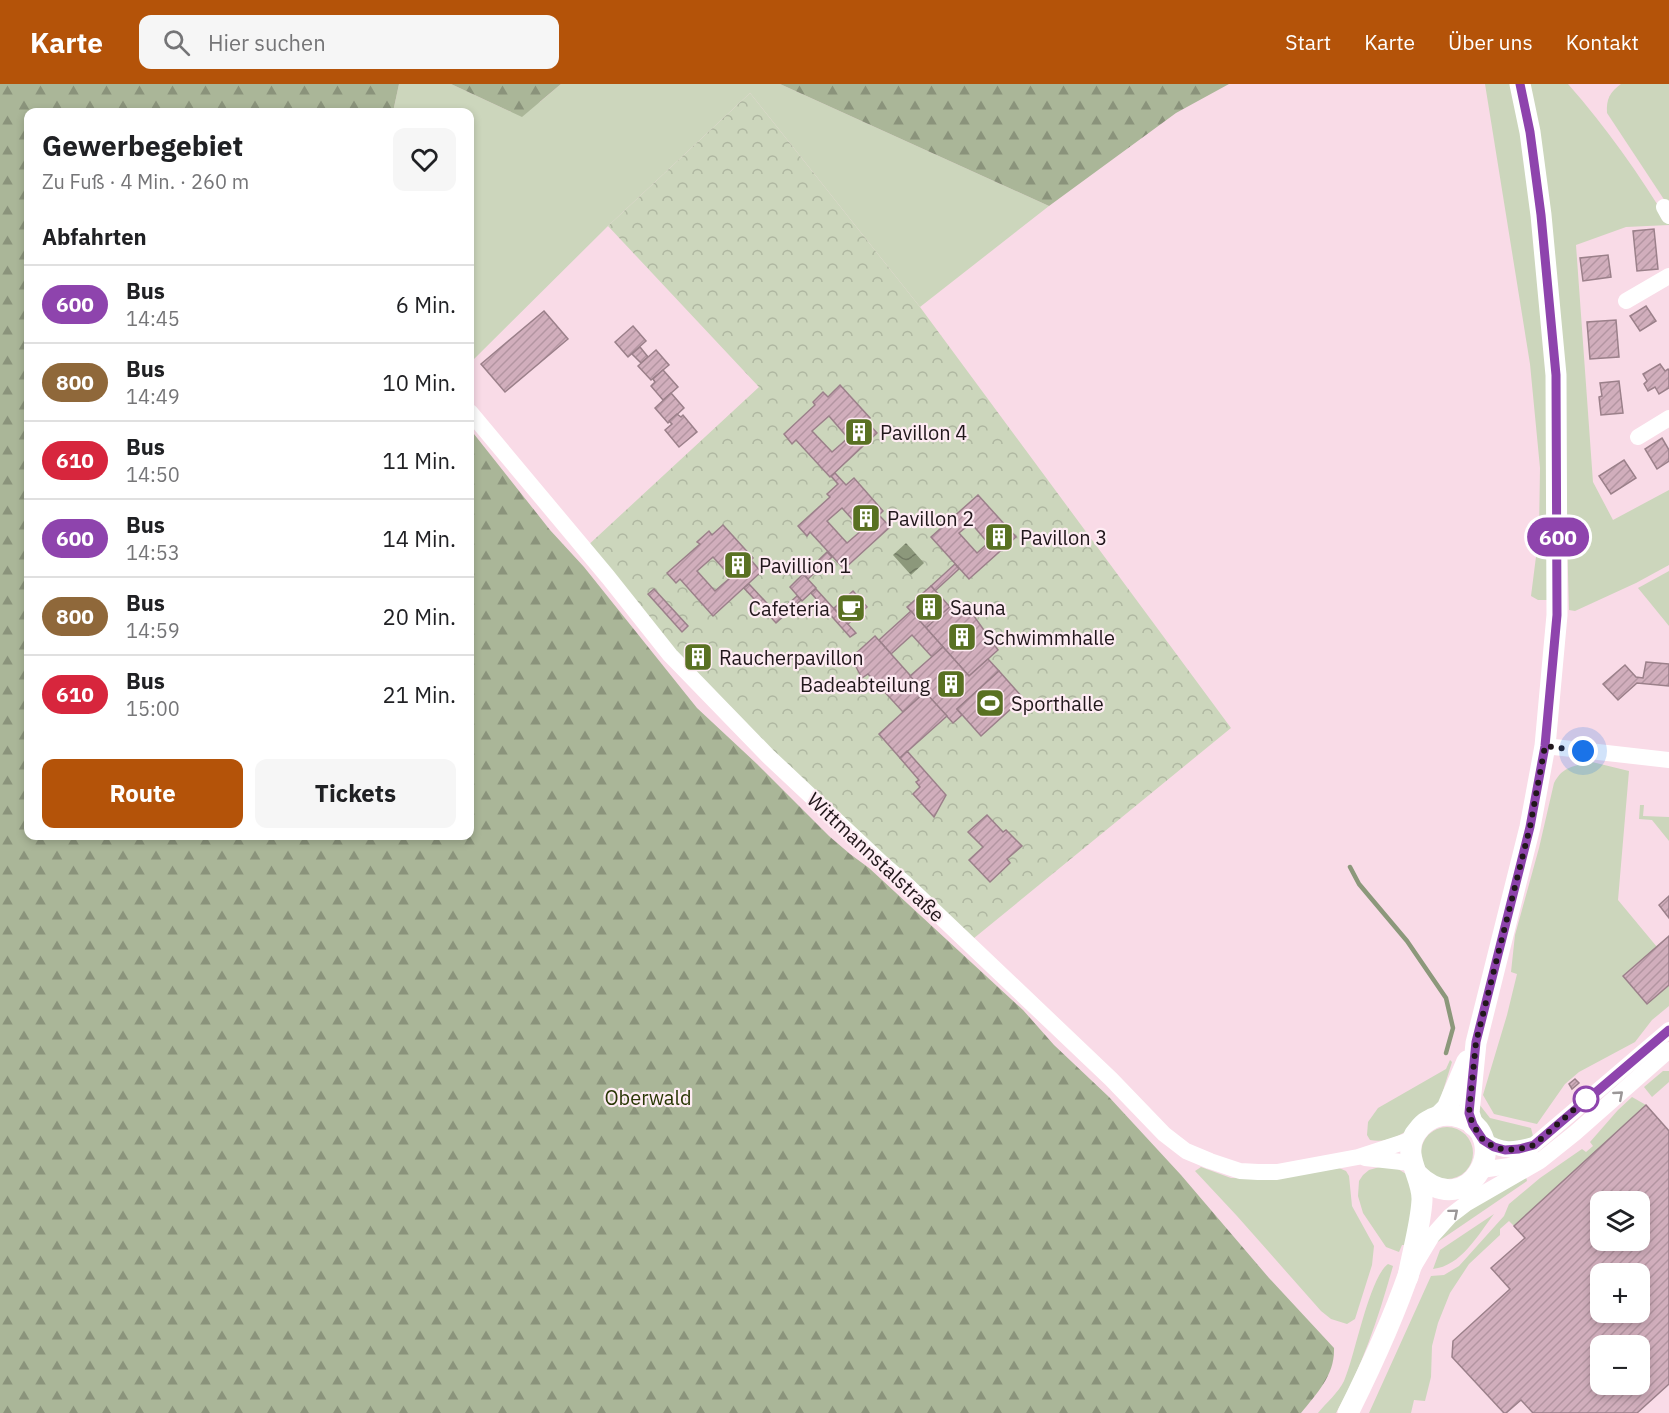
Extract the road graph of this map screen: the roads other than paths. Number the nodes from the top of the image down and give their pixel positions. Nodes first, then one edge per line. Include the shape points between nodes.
1 (1520, 84) edge
2 (1669, 276) edge
3 (1626, 301) dead end
4 (474, 417) edge
5 (1669, 418) edge
6 (1638, 437) dead end
7 (1545, 746) junction
8 (1669, 760) edge
9 (1668, 1032) edge
10 (1476, 1042) junction
11 (1669, 1050) edge
12 (1439, 1116) junction
13 (1478, 1133) junction
14 (1413, 1139) junction
15 (1558, 1146) junction
16 (1358, 1157) junction
17 (1414, 1168) junction
18 (1481, 1170) junction
19 (1450, 1190) junction
20 (1408, 1277) junction
21 (1347, 1413) edge

1 - 7 street via 1541,215 1556,375 1557,615
2 - 3 street
4 - 16 street, Wittmannstalstraße via 710,698 1164,1134 1186,1151 1240,1171 1277,1172
5 - 6 street
7 - 8 street
7 - 10 street via 1530,827
9 - 13 street via 1534,1145 1505,1150 1494,1147
10 - 12 street via 1447,1108
10 - 13 street via 1469,1113
15 -> 11 street
12 - 13 street via 1463,1118
12 - 14 street via 1428,1120
13 - 18 street via 1485,1150
14 - 16 street, Wittmannstalstraße
14 - 17 street via 1410,1151
15 - 18 street via 1522,1163
20 -> 15 street via 1432,1236 1450,1216 1525,1171
16 - 17 street, Wittmannstalstraße
17 - 19 street via 1426,1183
17 - 20 street via 1422,1203
18 - 19 street via 1463,1187
19 - 20 street via 1426,1223
20 - 21 street

